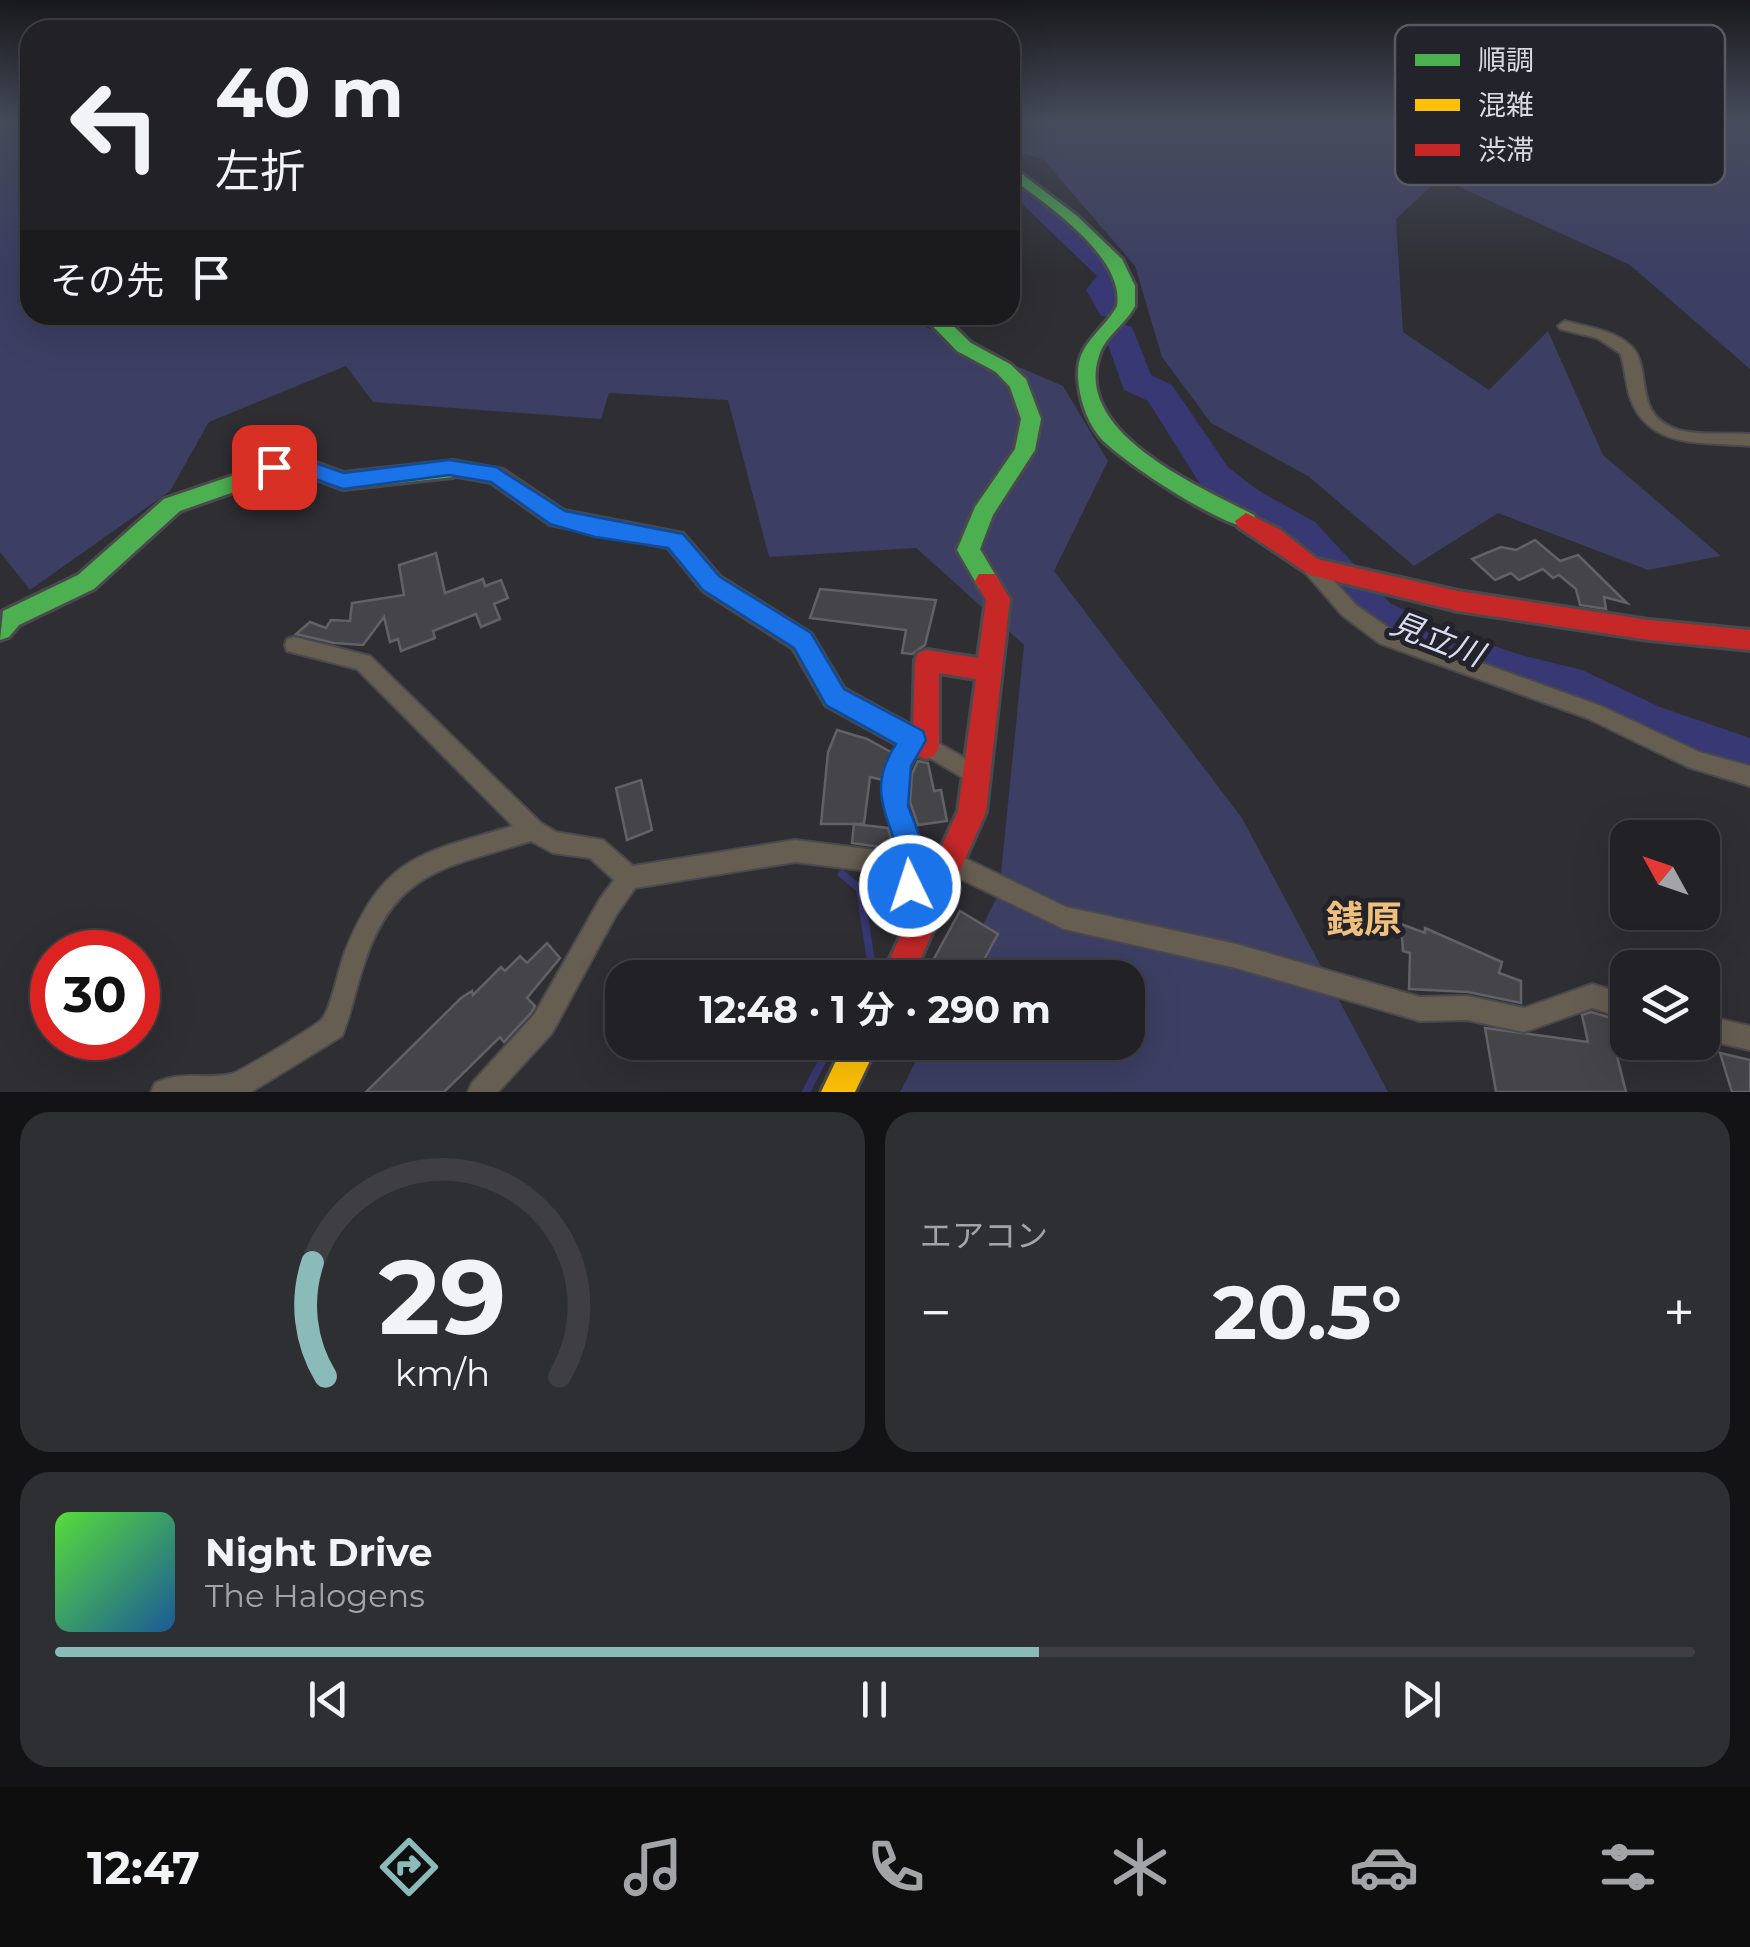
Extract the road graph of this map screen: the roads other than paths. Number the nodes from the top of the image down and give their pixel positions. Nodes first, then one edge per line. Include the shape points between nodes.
1 (1020, 177) edge
2 (941, 325) edge
3 (1566, 326) dead end
4 (1750, 440) edge
5 (1328, 570) junction
6 (0, 630) edge
7 (1750, 640) edge
8 (294, 645) dead end
9 (990, 670) junction
10 (919, 743) junction
11 (977, 776) junction
12 (1750, 776) edge
13 (533, 830) junction
14 (950, 862) junction
15 (916, 866) junction
16 (629, 878) junction
17 (919, 930) junction
18 (905, 960) edge
19 (1610, 1002) edge
20 (1720, 1031) edge
21 (1750, 1038) edge
22 (854, 1060) edge
23 (164, 1092) edge
24 (481, 1092) edge
25 (838, 1092) edge

1 - 5 street via 1122,270 1128,306 1093,346 1086,376 1106,432 1190,492
2 - 9 street via 1019,384 1030,419 1026,450 983,513 968,550 998,599
3 - 4 street via 1602,335 1626,350 1640,403 1672,434
5 - 7 street via 1458,601
5 - 12 street via 1362,622 1397,642
6 - 10 street via 11,618 86,582 172,505 274,467 294,463 343,481 449,468 496,475 558,518 675,540 712,584 802,641 835,697
8 - 13 street via 363,662
9 - 10 street via 928,660
9 - 11 street
10 - 11 street
10 - 15 street via 899,762 894,781 894,806
11 - 14 street via 972,812
13 - 16 street via 552,842 595,848
13 - 23 street via 419,868 392,888 349,974 333,1027 236,1087
14 - 17 street
14 - 19 street via 1064,918 1236,956 1420,1010 1468,1008 1524,1020 1592,996
15 - 16 street via 795,851
15 - 17 street via 903,906
16 - 24 street via 544,1024
17 - 18 street
20 - 21 street
22 - 25 street

